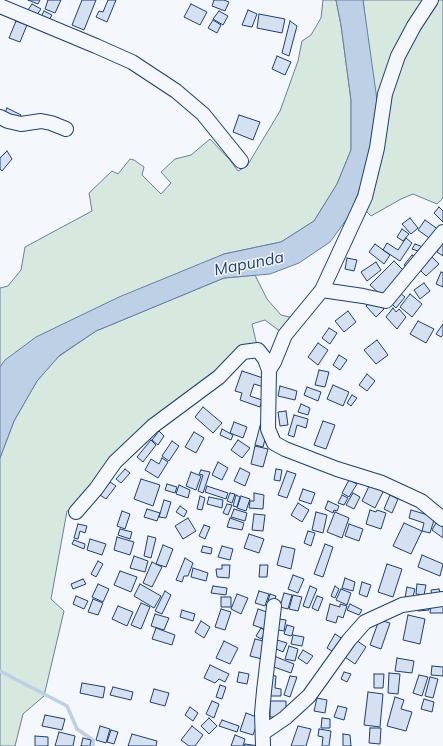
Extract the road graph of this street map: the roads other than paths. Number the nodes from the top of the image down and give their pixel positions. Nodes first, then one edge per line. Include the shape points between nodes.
1 (3, 0) edge
2 (431, 0) edge
3 (0, 6) edge
4 (0, 117) edge
5 (66, 129) dead end
6 (241, 161) dead end
7 (443, 232) edge
8 (322, 290) junction
9 (269, 370) junction
10 (76, 512) dead end
11 (443, 519) edge
12 (443, 599) edge
13 (274, 606) dead end
14 (263, 739) edge

1 - 3 street
2 - 8 street via 398,56 385,94 377,148 365,197
3 - 6 street via 132,62 176,91 203,114
4 - 5 street via 21,124 41,121 52,123
7 - 8 street via 386,301
8 - 9 street via 285,335
9 - 10 street via 258,350 243,352 219,377 153,426 115,462
9 - 11 street via 268,429 274,443 421,501
12 - 14 street via 402,605 365,622 309,696
13 - 14 street via 264,692

